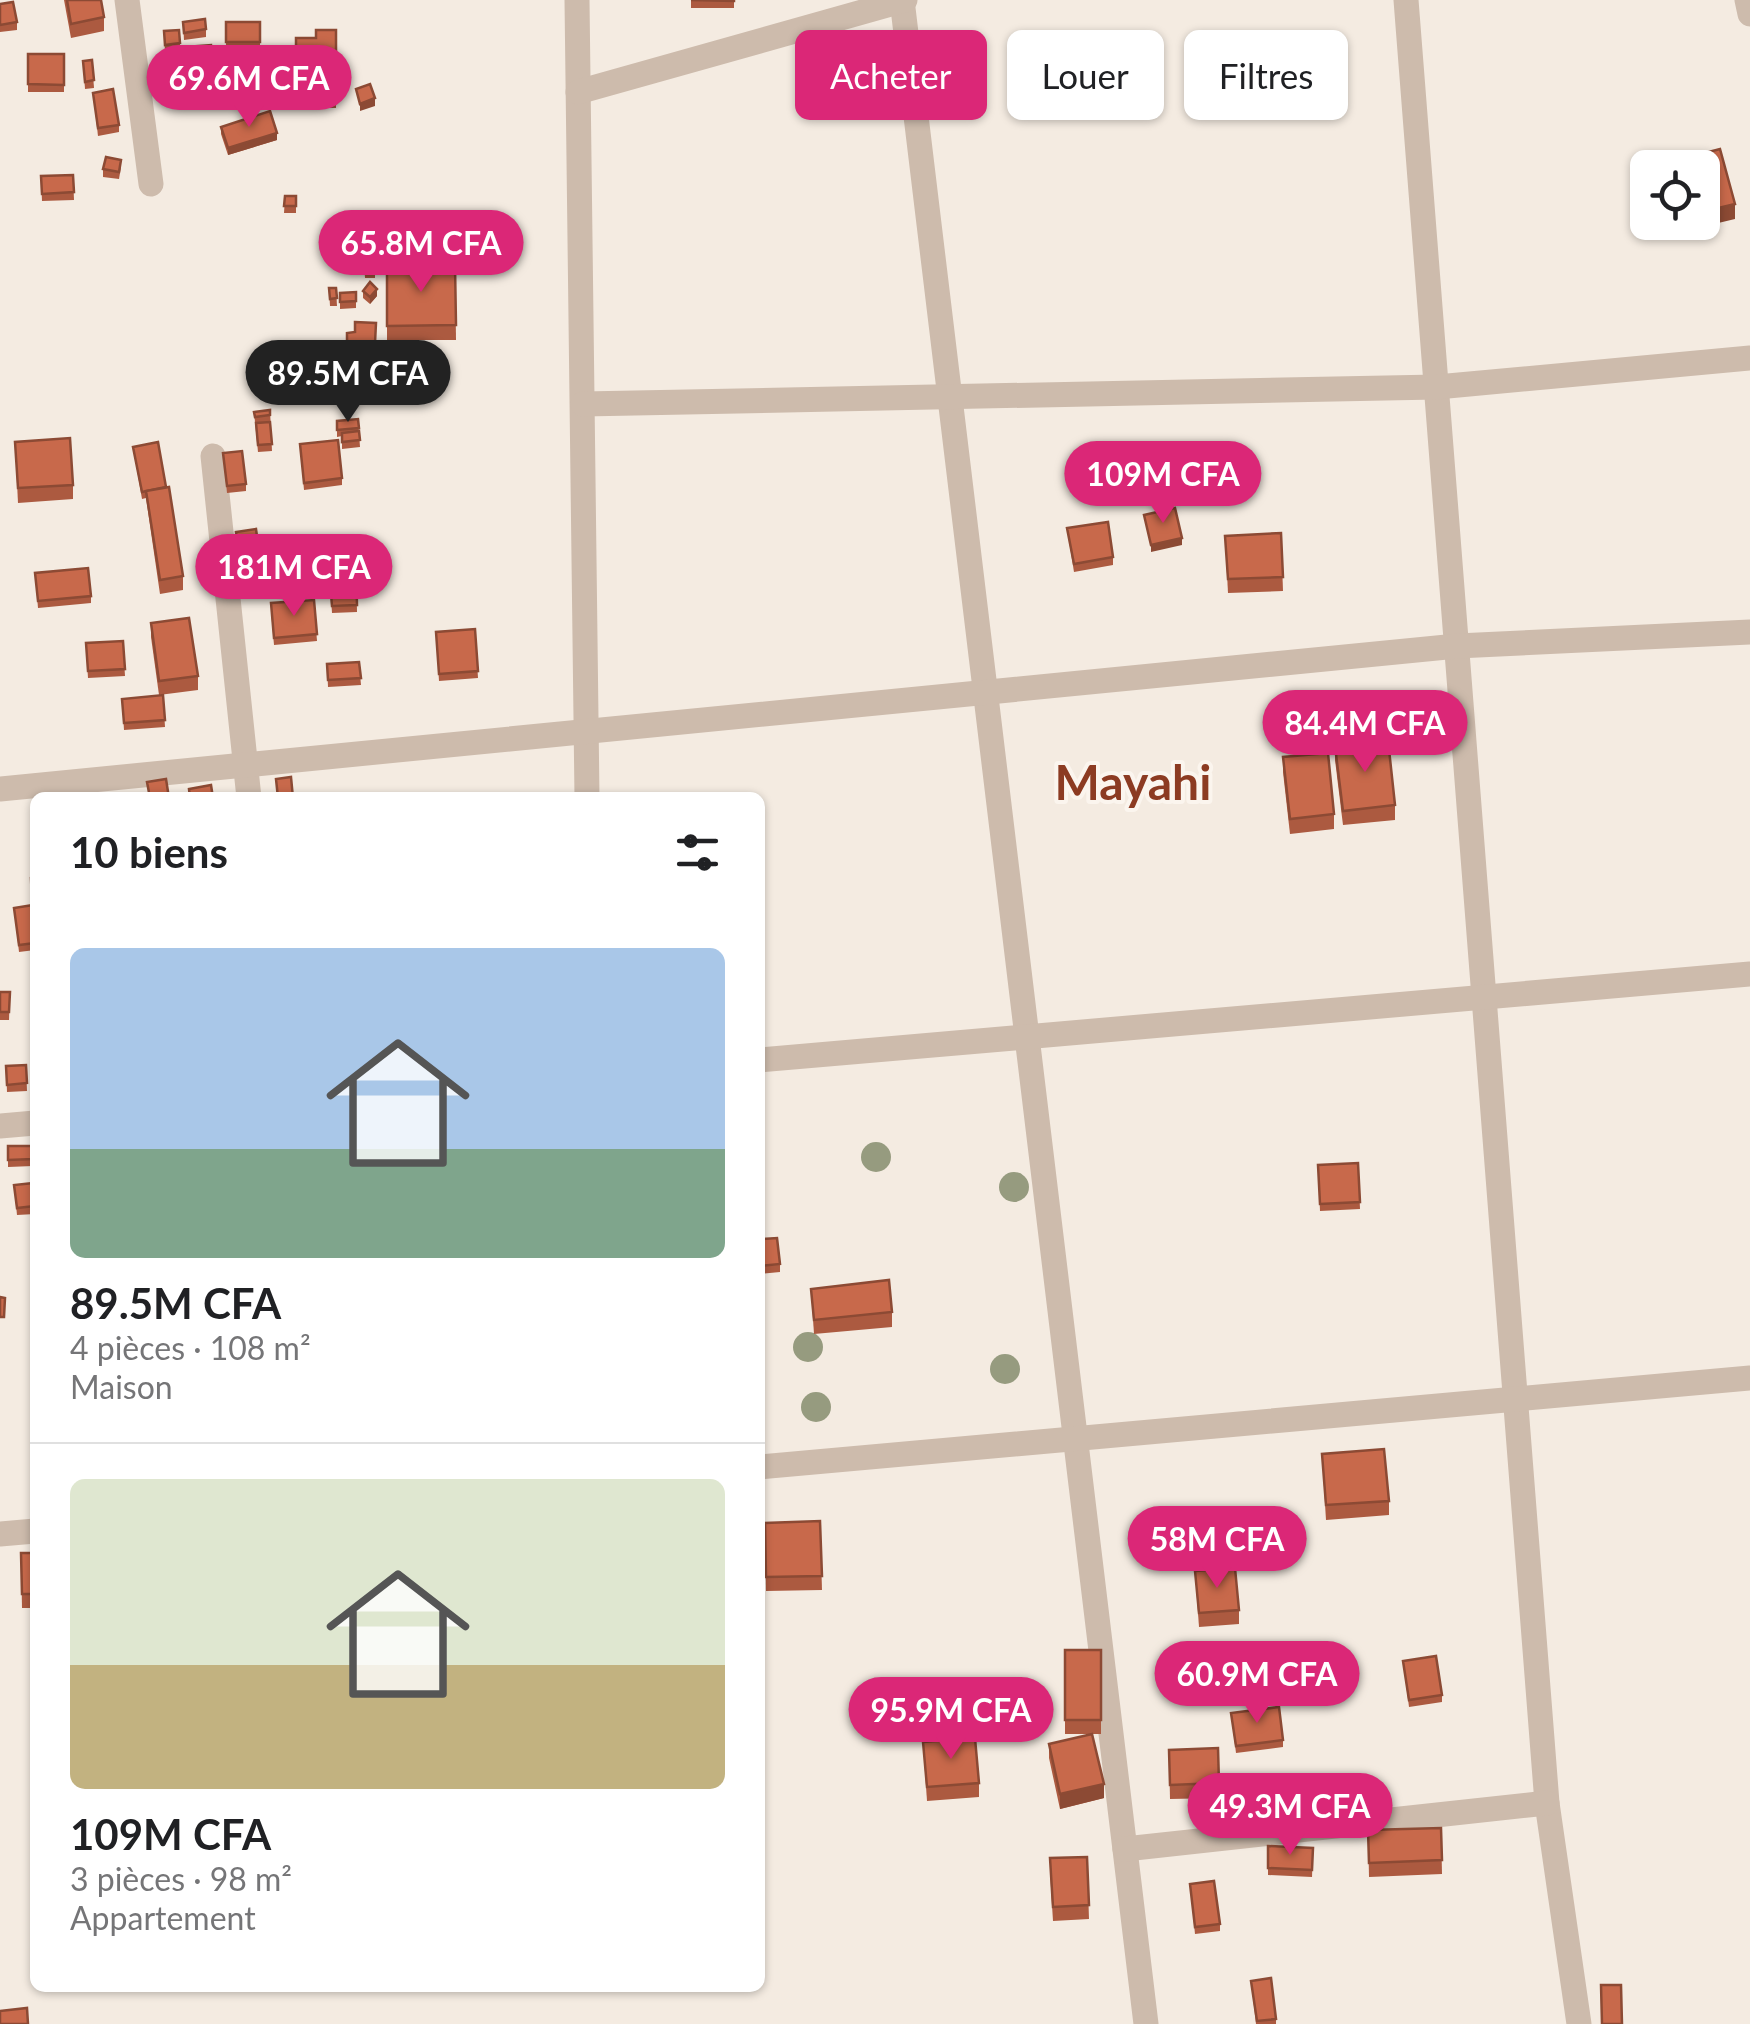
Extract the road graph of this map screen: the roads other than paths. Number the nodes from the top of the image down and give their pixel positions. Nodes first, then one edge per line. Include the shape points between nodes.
1 (127, 0) edge
2 (577, 0) edge
3 (903, 0) edge
4 (1406, 0) edge
5 (1747, 0) edge
6 (1750, 14) edge
7 (578, 92) junction
8 (151, 184) dead end
9 (1750, 358) edge
10 (1437, 387) junction
11 (950, 396) junction
12 (583, 404) junction
13 (212, 456) dead end
14 (1750, 632) edge
15 (1457, 646) junction
16 (986, 692) junction
17 (586, 731) junction
18 (246, 765) junction
19 (0, 789) edge
20 (248, 792) edge
21 (588, 792) edge
22 (1750, 974) edge
23 (1484, 997) junction
24 (1027, 1037) junction
25 (765, 1060) edge
26 (30, 1123) edge
27 (0, 1126) edge
28 (1750, 1378) edge
29 (1516, 1400) junction
30 (1075, 1438) junction
31 (765, 1467) edge
32 (30, 1531) edge
33 (0, 1534) edge
34 (1547, 1804) junction
35 (1125, 1850) junction
36 (1146, 2024) edge
37 (1579, 2024) edge

1 - 8 street
2 - 7 street
3 - 7 street
3 - 11 street
4 - 10 street
5 - 6 street
7 - 12 street
9 - 10 street
10 - 11 street
10 - 15 street
11 - 12 street
11 - 16 street
12 - 17 street
13 - 18 street
14 - 15 street
15 - 16 street
15 - 23 street
16 - 17 street
16 - 24 street
17 - 18 street
17 - 21 street
18 - 19 street
18 - 20 street
22 - 23 street
23 - 24 street
23 - 29 street
24 - 25 street
24 - 30 street
26 - 27 street
28 - 29 street
29 - 30 street
29 - 34 street
30 - 31 street
30 - 35 street
32 - 33 street
34 - 35 street
34 - 37 street
35 - 36 street

